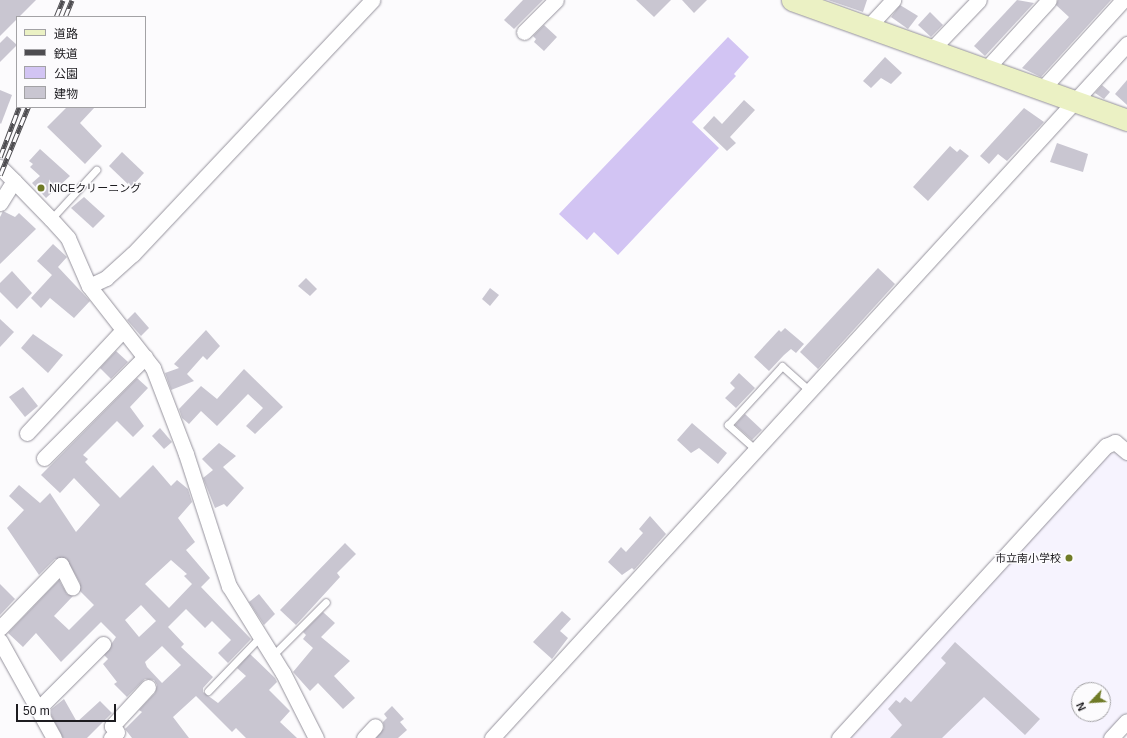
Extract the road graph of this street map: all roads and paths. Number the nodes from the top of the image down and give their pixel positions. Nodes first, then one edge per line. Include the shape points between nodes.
1 (372, 0) edge
2 (556, 0) edge
3 (792, 0) edge
4 (892, 0) edge
5 (979, 0) edge
6 (1049, 0) edge
7 (1123, 0) edge
8 (868, 27) junction
9 (524, 32) dead end
10 (1127, 44) edge
11 (931, 50) junction
12 (986, 69) junction
13 (1042, 89) junction
14 (1073, 101) junction
15 (1127, 120) edge
16 (0, 167) edge
17 (96, 170) dead end
18 (14, 181) junction
19 (0, 203) edge
20 (51, 219) junction
21 (89, 286) junction
22 (123, 330) junction
23 (145, 357) junction
24 (810, 391) junction
25 (27, 433) dead end
26 (756, 450) junction
27 (1127, 452) edge
28 (44, 458) dead end
29 (72, 587) dead end
30 (326, 602) dead end
31 (0, 628) edge
32 (259, 638) junction
33 (0, 640) edge
34 (103, 644) dead end
35 (272, 656) junction
36 (148, 687) dead end
37 (208, 691) dead end
38 (38, 709) junction
39 (1127, 721) edge
40 (376, 726) dead end
41 (52, 736) edge
42 (111, 738) edge
43 (316, 738) edge
44 (364, 738) edge
45 (492, 738) edge
46 (839, 738) edge
47 (1111, 738) edge

1 - 21 street via 133,254 106,278
2 - 9 street
3 - 8 street
4 - 8 street
5 - 11 street
6 - 12 street
7 - 13 street
8 - 11 street
10 - 14 street
11 - 12 street
12 - 13 street
13 - 14 street
14 - 15 street
14 - 24 street
16 - 18 street
17 - 20 lane
18 - 19 street
18 - 20 street
20 - 21 street via 68,238
21 - 22 street
22 - 23 street
22 - 25 street
23 - 28 street
23 - 32 street via 153,368 186,454 222,568
24 - 26 street
24 - 26 lane via 782,366 728,425
26 - 45 street
27 - 46 street via 1115,442 1106,446
29 - 31 street via 61,566
30 - 35 lane
32 - 35 street
32 - 37 lane
33 - 38 street
34 - 38 street
35 - 43 street
36 - 42 street via 112,726 117,732
38 - 41 street
39 - 47 street
40 - 44 street

